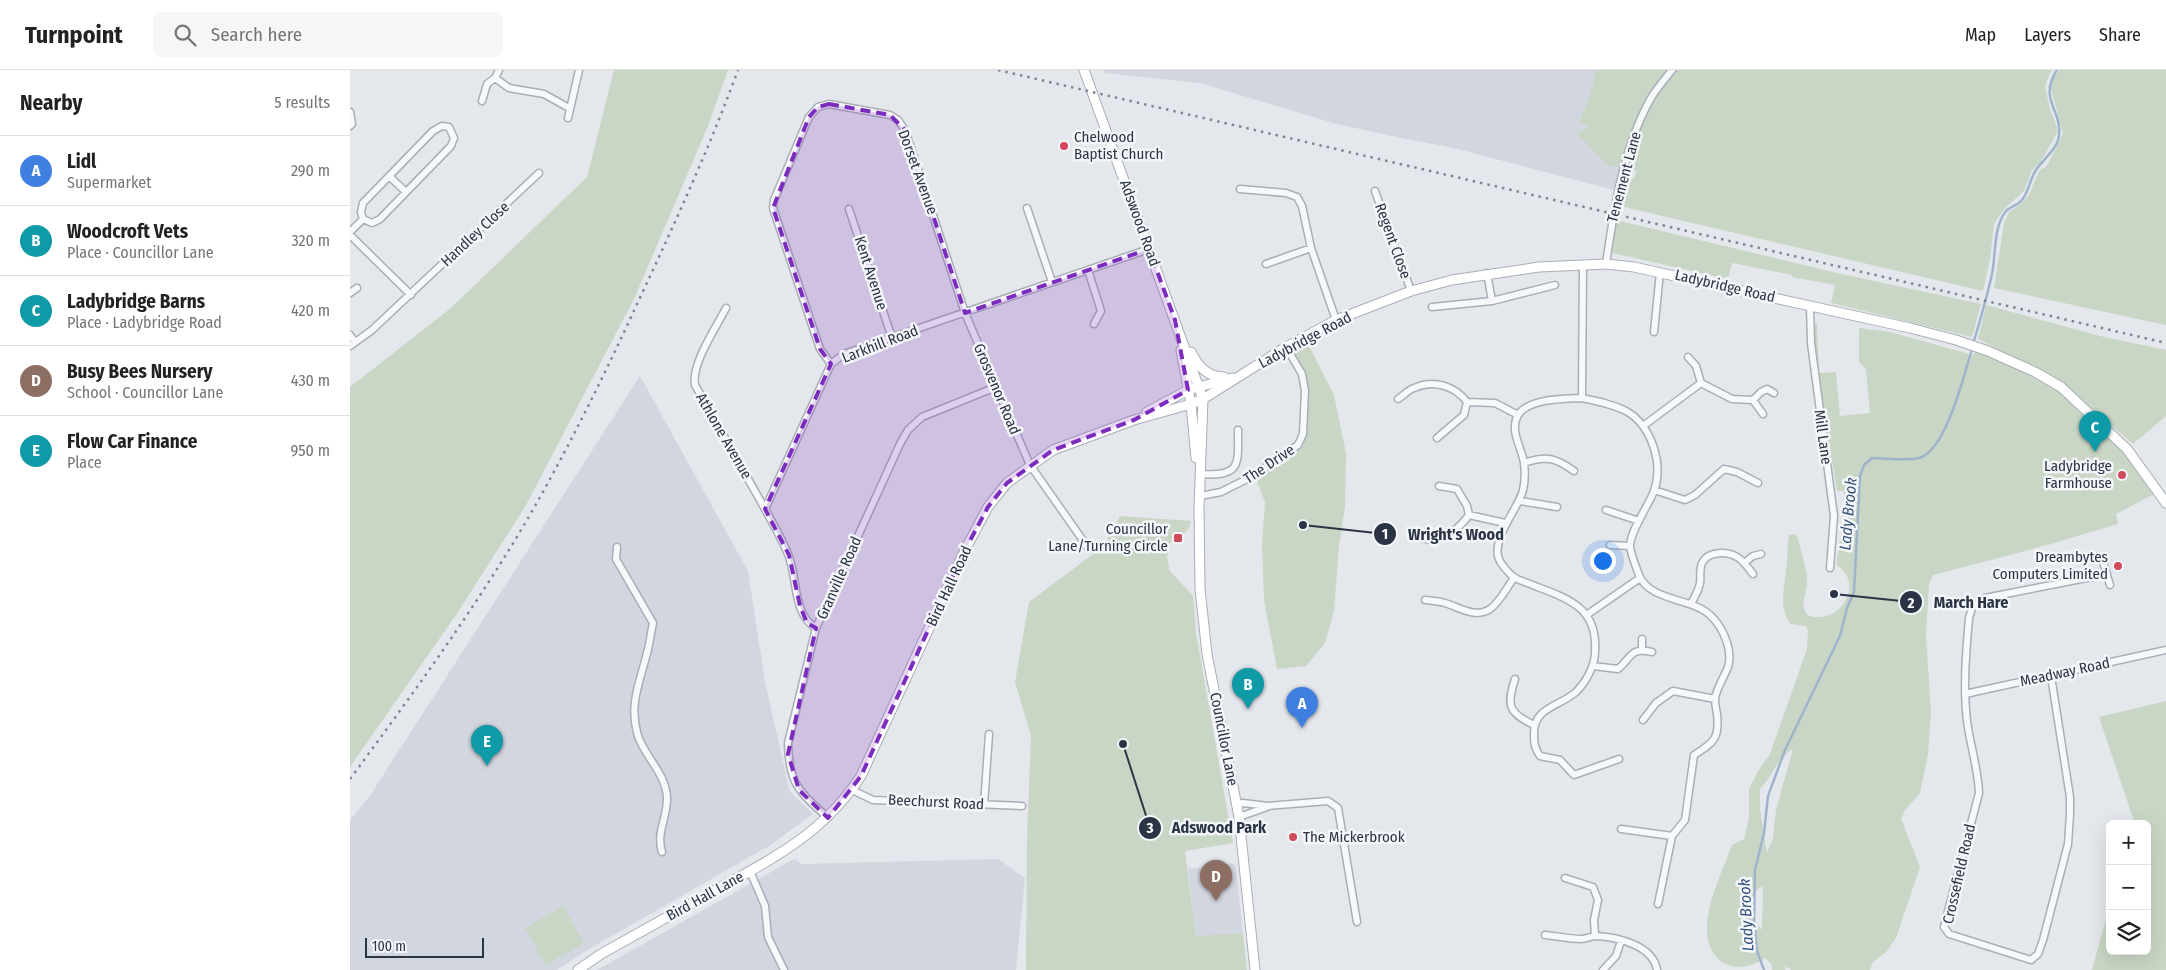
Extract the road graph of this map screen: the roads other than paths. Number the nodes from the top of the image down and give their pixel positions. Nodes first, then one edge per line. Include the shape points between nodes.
1 (499, 70) edge
2 (579, 70) edge
3 (1084, 70) edge
4 (1672, 70) edge
5 (495, 78) junction
6 (482, 101) dead end
7 (570, 108) junction
8 (350, 112) edge
9 (568, 118) dead end
10 (350, 126) edge
11 (539, 173) dead end
12 (389, 176) junction
13 (1240, 189) dead end
14 (1375, 191) dead end
15 (406, 192) junction
16 (1027, 208) dead end
17 (849, 209) dead end
18 (363, 220) junction
19 (350, 233) edge
20 (1310, 248) junction
21 (1149, 249) junction
22 (1266, 264) dead end
23 (1606, 264) junction
24 (1583, 265) junction
25 (1088, 270) junction
26 (1660, 272) junction
27 (1487, 273) junction
28 (1052, 282) junction
29 (1555, 285) dead end
30 (356, 288) dead end
31 (1411, 291) junction
32 (350, 293) edge
33 (411, 294) junction
34 (1492, 301) junction
35 (1810, 306) junction
36 (1432, 307) dead end
37 (726, 308) dead end
38 (965, 313) junction
39 (1176, 320) junction
40 (1336, 320) junction
41 (1094, 324) dead end
42 (1654, 332) dead end
43 (350, 335) edge
44 (892, 338) junction
45 (353, 344) edge
46 (1286, 348) junction
47 (1688, 357) dead end
48 (831, 364) junction
49 (1240, 376) junction
50 (1701, 383) junction
51 (996, 387) junction
52 (1198, 387) junction
53 (1188, 390) junction
54 (1774, 393) dead end
55 (1582, 398) junction
56 (1202, 399) junction
57 (1398, 399) dead end
58 (1753, 400) junction
59 (1467, 402) junction
60 (1191, 404) junction
61 (1763, 414) dead end
62 (1518, 415) junction
63 (1134, 420) junction
64 (1643, 426) junction
65 (1238, 430) dead end
66 (1437, 438) dead end
67 (1524, 463) junction
68 (1030, 465) junction
69 (1574, 471) dead end
70 (1200, 474) junction
71 (1758, 483) dead end
72 (1439, 486) dead end
73 (1654, 490) junction
74 (1200, 496) junction
75 (1520, 501) junction
76 (2166, 504) edge
77 (1557, 507) dead end
78 (1199, 508) junction
79 (765, 509) junction
80 (1606, 510) dead end
81 (1469, 515) junction
82 (1639, 520) junction
83 (1505, 523) junction
84 (1419, 537) dead end
85 (1610, 545) dead end
86 (1630, 546) junction
87 (617, 547) dead end
88 (1089, 549) dead end
89 (1761, 554) dead end
90 (2103, 562) dead end
91 (1744, 563) junction
92 (1830, 568) dead end
93 (1753, 574) dead end
94 (2107, 574) junction
95 (1514, 578) junction
96 (1640, 578) junction
97 (2110, 585) dead end
98 (1425, 600) dead end
99 (1690, 604) junction
100 (1588, 614) junction
101 (816, 628) junction
102 (1642, 639) dead end
103 (1642, 650) junction
104 (2166, 650) edge
105 (1652, 652) dead end
106 (1593, 666) junction
107 (2051, 676) junction
108 (1515, 679) dead end
109 (1965, 694) junction
110 (1715, 699) junction
111 (1642, 720) dead end
112 (1534, 725) junction
113 (989, 734) dead end
114 (1619, 759) dead end
115 (852, 790) junction
116 (1237, 804) junction
117 (984, 805) junction
118 (1022, 806) dead end
119 (1268, 806) junction
120 (1239, 817) junction
121 (828, 818) junction
122 (1621, 829) dead end
123 (1672, 836) junction
124 (662, 852) dead end
125 (750, 871) junction
126 (1565, 878) dead end
127 (1658, 904) dead end
128 (1357, 922) dead end
129 (1545, 935) dead end
130 (1595, 936) junction
131 (1621, 941) junction
132 (578, 970) edge
133 (784, 970) edge
134 (1255, 970) edge
135 (1603, 970) edge
136 (1656, 970) edge

1 - 5 street
2 - 7 street
3 - 21 street, Adswood Road
4 - 23 street, Tenement Lane via 1652,97 1634,133 1619,189
5 - 6 street via 487,84
5 - 7 street via 509,88 544,94
7 - 9 street
8 - 10 street
11 - 33 street, Handley Close
12 - 15 street
12 - 15 street via 433,131 442,126 449,127 454,138 451,146
12 - 18 street via 362,203
13 - 20 street via 1297,197 1302,206
14 - 31 street, Regent Close
15 - 18 street via 380,219 372,222
16 - 28 street
17 - 44 street, Kent Avenue
18 - 19 street
19 - 33 street
20 - 22 street
20 - 40 street
21 - 25 street, Larkhill Road
21 - 39 street, Adswood Road
23 - 24 street, Ladybridge Road
23 - 26 street, Ladybridge Road
24 - 27 street, Ladybridge Road
24 - 55 street
25 - 28 street, Larkhill Road
25 - 41 street via 1101,310
26 - 35 street, Ladybridge Road
26 - 42 street
27 - 31 street, Ladybridge Road
27 - 34 street
28 - 38 street, Larkhill Road
29 - 34 street
30 - 32 street
31 - 40 street, Ladybridge Road
33 - 45 street, Handley Close
34 - 36 street
35 - 76 street, Ladybridge Road via 1956,340 2035,372 2061,387 2127,449
35 - 92 street, Mill Lane via 1811,343 1834,516
37 - 79 street, Athlone Avenue via 697,365 694,385
38 - 44 street, Larkhill Road
38 - 48 street, Dorset Avenue via 923,179 905,130 898,120 890,115 843,105 818,107 799,138 773,208 820,349
38 - 51 street, Grosvenor Road
39 - 49 street, Adswood Road via 1196,361 1204,370 1220,377
39 - 52 street, Adswood Road
39 - 53 street, Adswood Road
40 - 46 street, Ladybridge Road
43 - 45 street
44 - 48 street, Larkhill Road via 844,354
46 - 49 street, Ladybridge Road
46 - 74 street, The Drive via 1302,374 1305,391 1303,434 1298,445 1249,478 1220,492
47 - 50 street via 1696,366
48 - 79 street, Larkhill Road
49 - 52 street, Ladybridge Road
49 - 56 street, Ladybridge Road
50 - 58 street via 1732,399
50 - 64 street
51 - 68 street, Grosvenor Road
51 - 101 street, Granville Road via 922,417 908,430
52 - 53 street, Ladybridge Road
52 - 56 street, Adswood Road
53 - 60 street, Adswood Road
53 - 63 street, Bird Hall Road
54 - 58 street via 1767,389
55 - 62 street via 1544,401
55 - 64 street via 1613,405
56 - 60 street, Ladybridge Road
56 - 70 street, Councillor Lane
57 - 59 street via 1413,388 1438,385 1459,392
58 - 61 street
59 - 62 street via 1494,403
59 - 66 street via 1464,415
60 - 63 street, Bird Hall Road
60 - 78 street, Councillor Lane
62 - 67 street via 1516,440
63 - 68 street, Bird Hall Road via 1053,450
64 - 73 street via 1656,454
65 - 70 street via 1238,462 1234,467 1226,473
67 - 69 street via 1548,458 1559,460
67 - 75 street via 1524,487
68 - 88 street, Grosvenor Road
68 - 115 street, Bird Hall Road via 1007,482 988,507
70 - 74 street, Councillor Lane
71 - 73 street via 1724,469 1685,500
72 - 81 street via 1457,489
73 - 82 street
74 - 78 street, Councillor Lane
75 - 77 street
75 - 83 street
78 - 116 street, Councillor Lane via 1200,589 1207,654
79 - 101 street via 789,555 807,623
80 - 82 street
81 - 83 street
81 - 84 street via 1462,526 1438,538
82 - 86 street
83 - 95 street via 1498,550 1500,561
85 - 86 street
86 - 96 street
87 - 124 street via 616,559 653,623 633,706 638,737 665,786 667,799 659,835
89 - 91 street
90 - 94 street
91 - 93 street
91 - 99 street via 1732,555 1717,553 1703,560 1700,584
94 - 97 street
94 - 109 street, Crossefield Road via 1985,598 1972,608 1968,618
95 - 98 street via 1496,603 1480,613
95 - 100 street via 1571,601
96 - 99 street via 1658,594
96 - 100 street
99 - 110 street via 1710,615 1726,638 1729,664
100 - 106 street via 1596,651
101 - 121 street, Granville Road via 788,754 793,780 799,790
102 - 103 street
103 - 105 street
103 - 106 street via 1631,654 1618,669
104 - 107 street, Meadway Road
106 - 112 street via 1575,693 1543,712
107 - 109 street, Meadway Road
107 - 109 street, Crossefield Road via 2070,797 2068,844 2043,940 2038,954 2031,960 1949,934 1944,927 1978,793
108 - 112 street via 1509,698 1512,709 1517,717
110 - 111 street via 1673,691 1656,703
110 - 123 street via 1716,737 1694,755 1685,820
112 - 114 street via 1534,748 1540,756 1560,760 1574,775
113 - 117 street
115 - 117 street, Beechurst Road via 873,800
115 - 121 street, Bird Hall Road
116 - 119 street
116 - 120 street, Councillor Lane
117 - 118 street, Beechurst Road
119 - 120 street
119 - 128 street via 1328,801 1338,808
120 - 134 street, Councillor Lane
121 - 125 street, Bird Hall Lane via 799,842
122 - 123 street
123 - 127 street
125 - 132 street, Bird Hall Lane
125 - 133 street via 765,906 768,937
126 - 130 street via 1593,888 1598,900
129 - 130 street via 1582,939
130 - 131 street
131 - 135 street via 1616,956
131 - 136 street via 1643,949 1656,965

